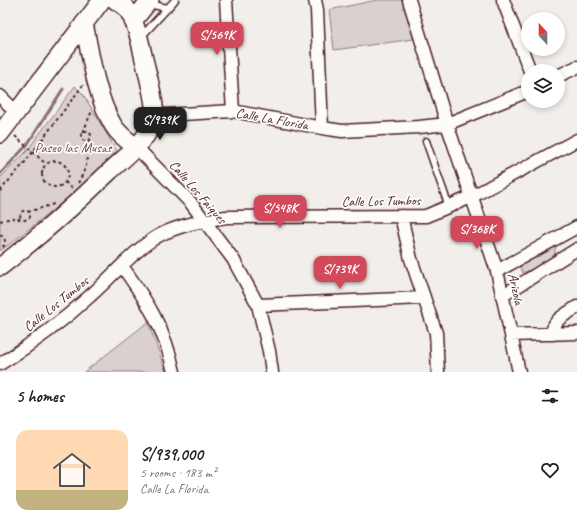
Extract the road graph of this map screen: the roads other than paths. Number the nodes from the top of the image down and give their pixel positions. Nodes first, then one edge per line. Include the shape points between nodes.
1 (102, 0) edge
2 (115, 0) edge
3 (175, 0) edge
4 (226, 0) edge
5 (315, 0) edge
6 (409, 0) edge
7 (503, 0) edge
8 (148, 2) edge
9 (168, 8) junction
10 (133, 22) junction
11 (84, 23) junction
12 (139, 40) junction
13 (527, 64) edge
14 (577, 67) edge
15 (565, 73) edge
16 (521, 94) edge
17 (0, 96) edge
18 (233, 111) junction
19 (17, 113) junction
20 (154, 116) junction
21 (447, 124) junction
22 (322, 128) junction
23 (0, 134) edge
24 (577, 140) edge
25 (426, 141) dead end
26 (136, 147) junction
27 (471, 197) junction
28 (448, 207) junction
29 (400, 216) junction
30 (205, 220) junction
31 (577, 227) edge
32 (562, 236) junction
33 (577, 249) edge
34 (565, 257) junction
35 (122, 266) junction
36 (0, 267) edge
37 (497, 271) junction
38 (502, 296) junction
39 (424, 298) junction
40 (258, 305) junction
41 (577, 307) edge
42 (577, 333) edge
43 (553, 334) junction
44 (511, 335) junction
45 (0, 364) edge
46 (174, 372) edge
47 (272, 372) edge
48 (438, 372) edge
49 (519, 372) edge

1 - 11 street
2 - 10 street via 127,9
3 - 9 lane
4 - 18 street
5 - 22 street
6 - 21 street, Arizola
7 - 13 street
8 - 9 lane
8 - 10 street
9 - 12 lane
10 - 12 street
11 - 19 street
11 - 26 street via 94,70 113,126
12 - 20 street via 149,78
14 - 15 street
16 - 21 street, Calle La Florida
17 - 19 street
18 - 20 street, Calle La Florida
18 - 22 street, Calle La Florida
19 - 23 street
20 - 26 street via 148,132
21 - 22 street, Calle La Florida via 342,131
21 - 27 street, Arizola
24 - 27 street, Calle Los Tumbos
25 - 28 lane
26 - 30 street, Calle Los Faiques
26 - 36 street via 83,198
27 - 28 street, Calle Los Tumbos
27 - 37 street, Arizola
28 - 29 street, Calle Los Tumbos via 426,216
29 - 30 street, Calle Los Tumbos via 226,217
29 - 39 street
30 - 35 street, Calle Los Tumbos via 164,233 139,249
30 - 40 street, Calle Los Faiques via 233,259
31 - 32 street
32 - 34 street
32 - 37 street
33 - 34 street
34 - 38 street
35 - 45 street, Calle Los Tumbos via 55,326
35 - 46 street via 146,299 160,326
37 - 38 street, Arizola
38 - 44 street, Arizola
39 - 40 street
39 - 48 street via 436,333
40 - 47 street, Calle Los Faiques via 270,351
41 - 43 street via 557,321 552,328
42 - 43 street
43 - 44 street
44 - 49 street, Arizola

